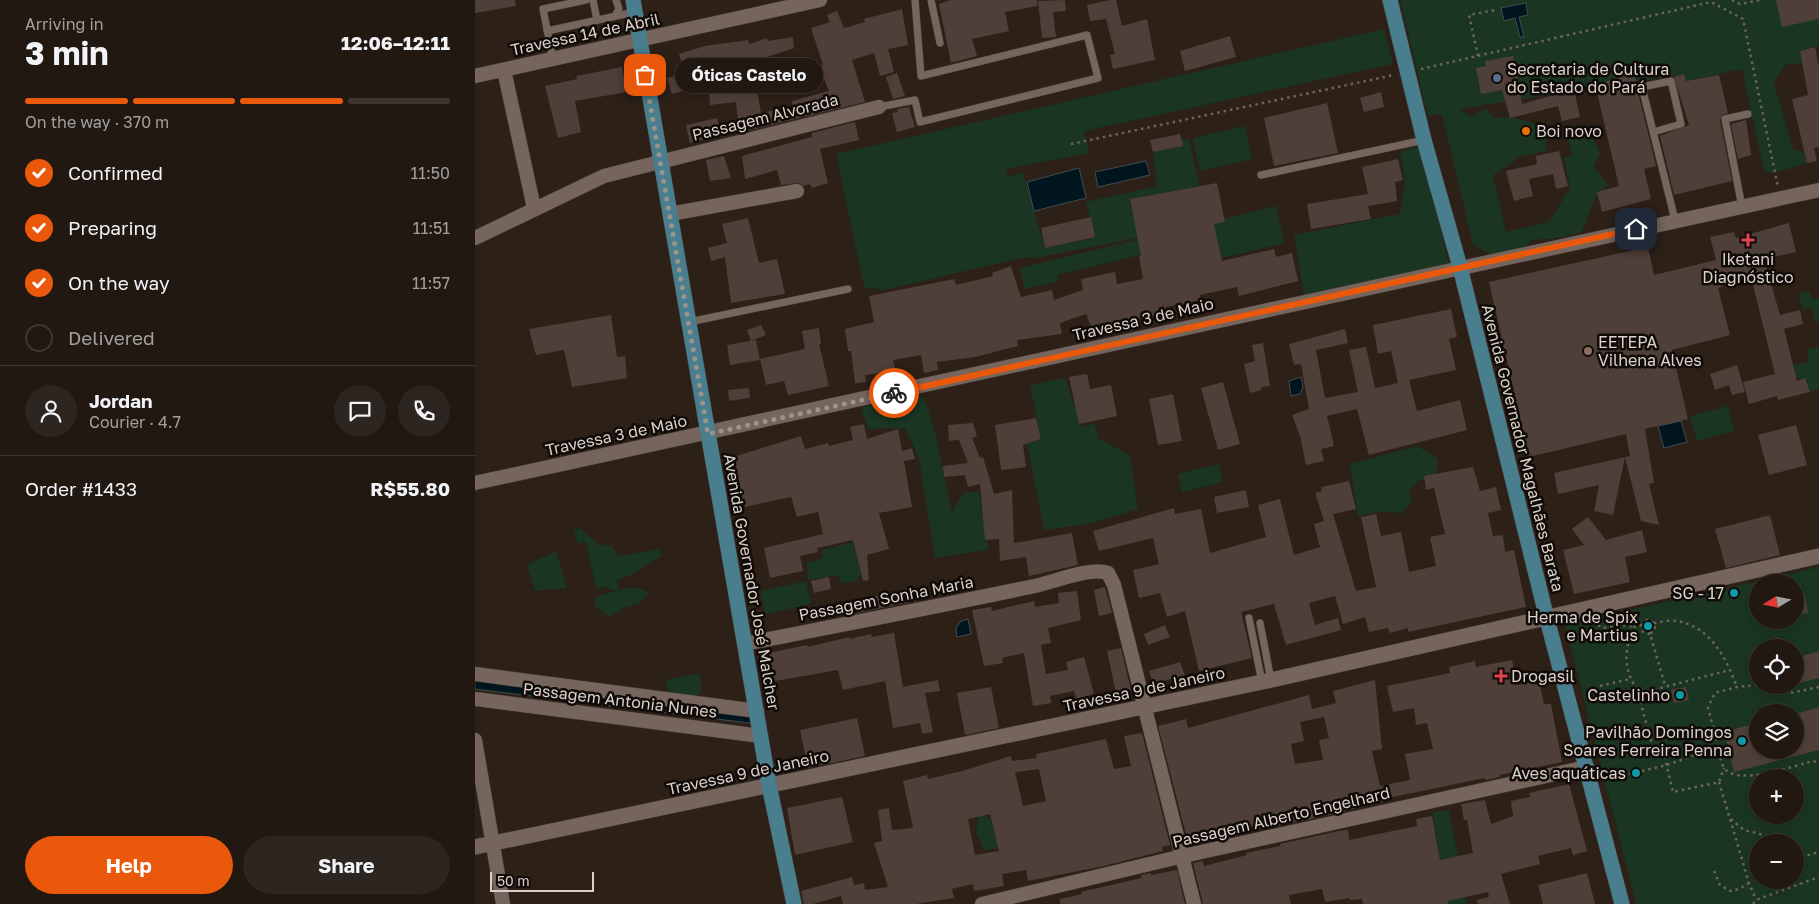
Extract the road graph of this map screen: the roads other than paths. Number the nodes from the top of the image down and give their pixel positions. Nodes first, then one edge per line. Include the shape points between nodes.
1 (586, 0) edge
2 (593, 0) edge
3 (616, 0) edge
4 (819, 0) edge
5 (915, 0) edge
6 (931, 0) edge
7 (1389, 0) edge
8 (634, 6) edge
9 (615, 16) junction
10 (597, 20) junction
11 (547, 31) junction
12 (640, 40) junction
13 (940, 43) dead end
14 (553, 59) junction
15 (504, 70) junction
16 (475, 76) edge
17 (879, 107) joint
18 (1748, 114) dead end
19 (1653, 132) junction
20 (1424, 140) junction
21 (660, 162) junction
22 (1261, 175) dead end
23 (1819, 190) edge
24 (797, 191) dead end
25 (1742, 207) junction
26 (534, 208) junction
27 (670, 214) junction
28 (1675, 220) junction
29 (475, 238) edge
30 (1460, 267) junction
31 (848, 289) dead end
32 (689, 322) junction
33 (708, 434) junction
34 (475, 483) edge
35 (1819, 556) edge
36 (1249, 618) dead end
37 (1547, 619) junction
38 (1260, 623) dead end
39 (745, 644) junction
40 (475, 674) edge
41 (1267, 681) junction
42 (475, 699) edge
43 (1144, 706) junction
44 (757, 710) junction
45 (761, 736) junction
46 (475, 740) edge
47 (1587, 767) junction
48 (769, 785) junction
49 (492, 843) junction
50 (475, 847) edge
51 (1183, 856) junction
52 (503, 904) edge
53 (794, 904) edge
54 (982, 904) edge
55 (1194, 904) edge
56 (1622, 904) edge

1 - 11 lane via 543,9
2 - 10 lane
3 - 9 lane via 619,10
4 - 12 street, Travessa 14 de Abril
5 - 17 lane via 921,76 1087,35 1098,78 920,122 915,100
6 - 13 lane
7 - 20 main road, Avenida Governador Magalhães Barata
8 - 9 lane
8 - 12 main road, Avenida Governador José Malcher
9 - 10 lane
10 - 11 lane
11 - 14 lane
12 - 14 street, Travessa 14 de Abril
12 - 21 main road, Avenida Governador José Malcher
14 - 15 street, Travessa 14 de Abril
15 - 16 street, Travessa 14 de Abril
15 - 26 street
17 - 21 street, Passagem Alvorada
18 - 25 lane via 1725,119
19 - 19 lane via 1642,87 1671,81 1681,124
19 - 28 lane
20 - 22 lane
20 - 30 main road, Avenida Governador Magalhães Barata
21 - 26 street, Passagem Alvorada via 604,176
21 - 27 main road, Avenida Governador José Malcher
23 - 25 street, Travessa 3 de Maio
24 - 27 street
25 - 28 street, Travessa 3 de Maio
26 - 29 street, Passagem Alvorada
27 - 32 main road, Avenida Governador José Malcher
28 - 30 street, Travessa 3 de Maio
30 - 33 street, Travessa 3 de Maio
30 - 37 main road, Avenida Governador Magalhães Barata
31 - 32 lane
32 - 33 main road, Avenida Governador José Malcher
33 - 34 street, Travessa 3 de Maio
33 - 39 main road, Avenida Governador José Malcher
35 - 37 main road, Travessa 9 de Janeiro
36 - 41 lane
37 - 41 main road, Travessa 9 de Janeiro
37 - 47 main road, Avenida Governador Magalhães Barata
38 - 41 lane
39 - 43 street, Passagem Sonha Maria via 1105,572 1111,576
39 - 44 main road, Avenida Governador José Malcher
40 - 44 street
41 - 43 main road, Travessa 9 de Janeiro
42 - 45 street, Passagem Antonia Nunes
43 - 48 main road, Travessa 9 de Janeiro
43 - 51 street
44 - 45 main road, Avenida Governador José Malcher
45 - 48 main road, Avenida Governador José Malcher
46 - 49 street
47 - 51 street, Passagem Alberto Engelhard
47 - 56 main road, Avenida Governador Magalhães Barata
48 - 49 main road, Travessa 9 de Janeiro
48 - 53 main road, Avenida Governador José Malcher
49 - 50 main road, Travessa 9 de Janeiro
49 - 52 street
51 - 54 street, Passagem Alberto Engelhard
51 - 55 street

